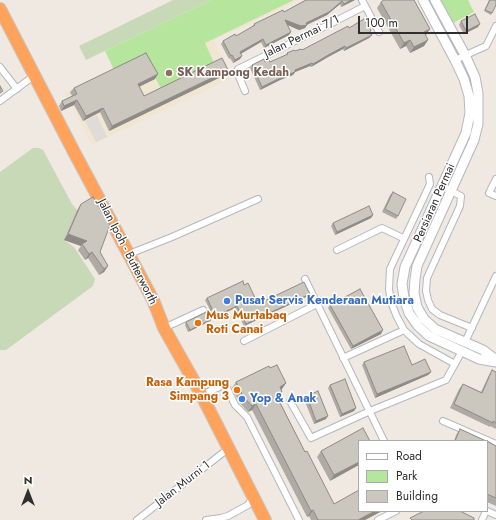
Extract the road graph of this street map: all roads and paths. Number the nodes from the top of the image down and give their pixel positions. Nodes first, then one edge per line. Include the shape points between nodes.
1 (423, 0) edge
2 (435, 0) edge
3 (363, 3) edge
4 (0, 9) edge
5 (496, 26) edge
6 (379, 32) dead end
7 (465, 55) junction
8 (455, 60) junction
9 (0, 67) edge
10 (35, 75) junction
11 (16, 89) junction
12 (245, 91) dead end
13 (0, 101) edge
14 (429, 177) dead end
15 (496, 179) edge
16 (442, 187) junction
17 (451, 191) junction
18 (496, 196) edge
19 (258, 199) dead end
20 (403, 238) junction
21 (337, 250) dead end
22 (129, 254) junction
23 (496, 276) edge
24 (305, 279) dead end
25 (317, 304) junction
26 (203, 310) dead end
27 (164, 328) junction
28 (472, 328) junction
29 (404, 330) junction
30 (244, 341) dead end
31 (465, 342) junction
32 (462, 351) junction
33 (343, 358) junction
34 (496, 361) edge
35 (455, 364) junction
36 (202, 395) junction
37 (290, 401) dead end
38 (370, 411) junction
39 (443, 421) dead end
40 (384, 440) edge
41 (487, 440) edge
42 (228, 448) junction
43 (248, 503) junction
44 (394, 512) edge
45 (382, 519) edge
46 (137, 520) edge
47 (206, 520) edge
48 (266, 520) edge
49 (272, 520) edge
50 (299, 520) edge

1 - 8 street, Persiaran Permai
2 - 7 street, Persiaran Permai
3 - 6 street
3 - 12 street, Jalan Permai 7/1 via 332,23 238,69
4 - 10 highway, Jalan Ipoh - Butterworth
5 - 7 street via 486,46
7 - 8 street
7 - 17 street, Persiaran Permai via 475,78 478,93 478,124 474,140
8 - 16 street, Persiaran Permai via 469,96 470,113 466,133
9 - 11 street
10 - 11 street
10 - 22 highway, Jalan Ipoh - Butterworth
11 - 13 street
14 - 20 street via 430,184
15 - 18 street via 489,193
16 - 17 street
16 - 32 street, Persiaran Permai via 405,267 402,284 409,313 418,326 428,336
17 - 28 street via 461,196 460,206 427,278 427,295 432,308 440,315
17 - 31 street, Persiaran Permai via 417,266 414,293 417,307 424,319 435,329
19 - 22 street
20 - 21 street via 382,228
20 - 29 street via 390,269 389,289 391,302
22 - 27 highway, Jalan Ipoh - Butterworth via 153,300
23 - 28 street
24 - 25 street
25 - 30 street
25 - 33 street
26 - 27 street
27 - 36 highway, Jalan Ipoh - Butterworth
28 - 31 street
29 - 33 street
29 - 35 street via 419,344
31 - 34 street, Persiaran Permai via 483,350
32 - 34 street, Persiaran Permai via 479,359
32 - 35 street
33 - 38 street
35 - 38 street via 446,380
36 - 42 highway, Jalan Ipoh - Butterworth
36 - 50 street via 225,385 235,405 246,417
37 - 38 street via 311,438
38 - 40 street
39 - 41 street
42 - 43 highway, Jalan Ipoh - Butterworth
42 - 46 street, Jalan Murni 1
43 - 47 street via 225,518
43 - 48 highway, Jalan Ipoh - Butterworth
43 - 49 highway, Jalan Ipoh - Butterworth
44 - 45 street

